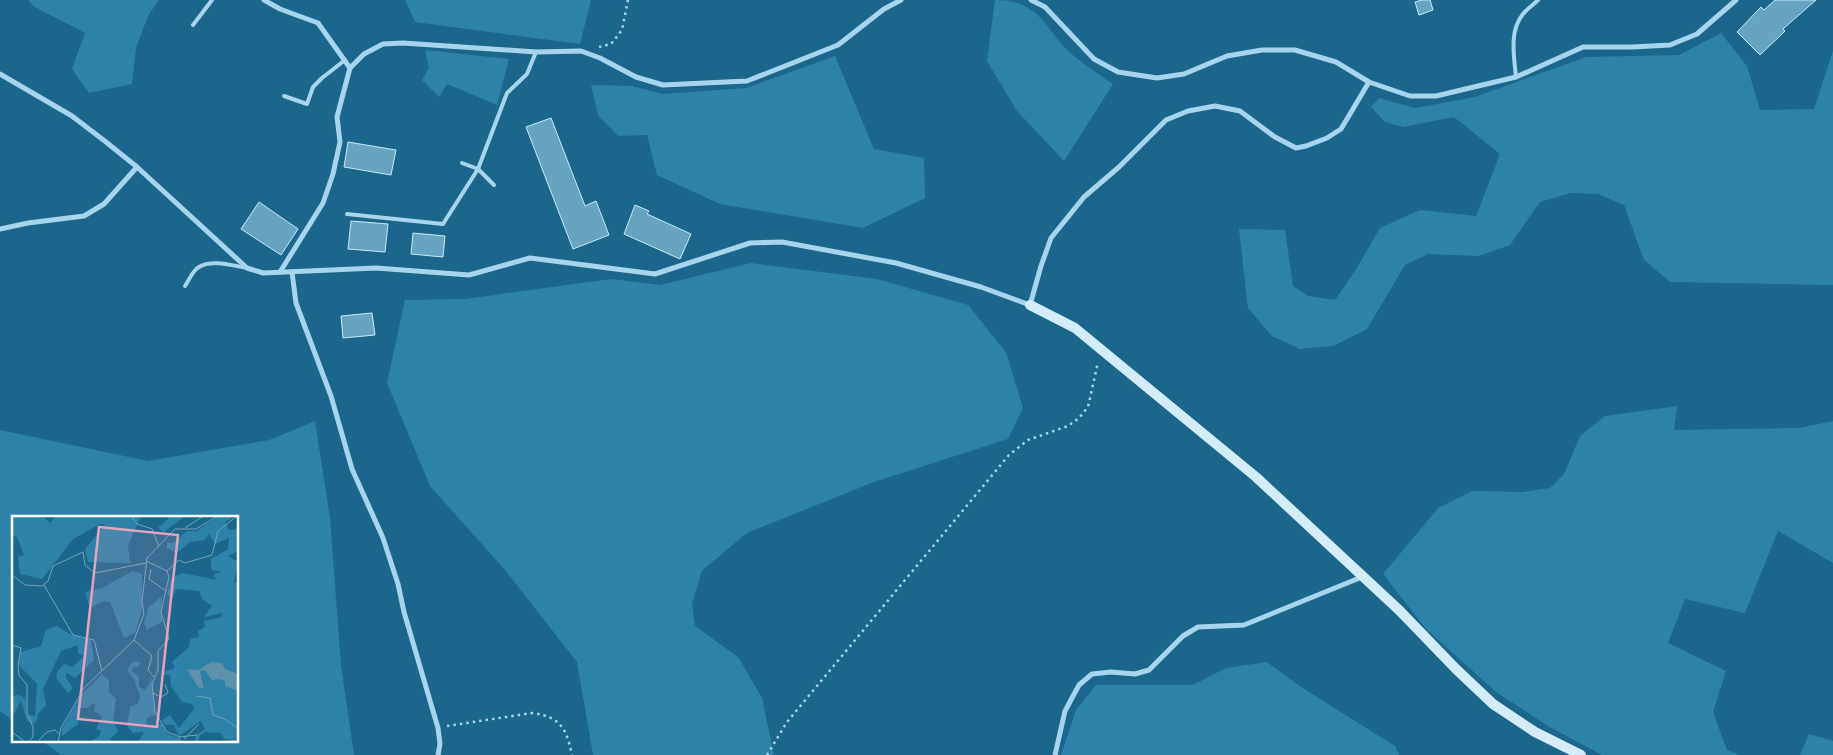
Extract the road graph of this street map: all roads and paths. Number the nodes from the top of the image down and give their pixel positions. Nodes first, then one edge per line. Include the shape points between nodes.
1 (212, 0) edge
2 (264, 0) edge
3 (628, 0) edge
4 (901, 0) edge
5 (1032, 0) edge
6 (1538, 0) edge
7 (1736, 0) edge
8 (193, 25) dead end
9 (581, 51) junction
10 (536, 52) junction
11 (344, 60) junction
12 (350, 68) junction
13 (0, 74) edge
14 (1516, 77) junction
15 (1369, 82) junction
16 (284, 96) dead end
17 (462, 163) dead end
18 (136, 167) junction
19 (478, 169) junction
20 (494, 185) dead end
21 (347, 214) dead end
22 (0, 229) edge
23 (248, 268) junction
24 (280, 272) junction
25 (292, 272) junction
26 (185, 286) dead end
27 (1030, 305) junction
28 (1101, 350) junction
29 (1363, 577) junction
30 (438, 728) junction
31 (438, 755) edge
32 (572, 755) edge
33 (767, 755) edge
34 (1055, 755) edge
35 (1581, 755) edge

1 - 8 lane
2 - 11 street via 318,23
3 - 9 path via 622,30 611,44
4 - 9 street via 838,44 747,81 663,85 636,78
5 - 15 street via 1045,7 1094,59 1118,72 1157,78 1184,74 1227,56 1262,50 1295,50 1336,62
6 - 14 lane via 1516,25 1513,46
7 - 14 street via 1697,34 1670,45 1583,47
9 - 10 street
10 - 12 street via 383,44 364,54
10 - 19 lane via 527,74 507,93
11 - 12 street
11 - 16 lane via 312,87 307,104
12 - 24 street via 337,117 340,142 333,174 323,203
13 - 18 street via 72,116
14 - 15 street via 1436,96 1410,96
15 - 27 street via 1341,129 1327,138 1296,148 1240,111 1215,106 1188,111 1166,120 1084,197 1051,238
17 - 19 lane
18 - 22 street via 104,204 84,216
18 - 23 street
19 - 20 lane
19 - 21 lane via 442,224
23 - 24 street via 263,273
23 - 26 lane via 214,264 198,267
24 - 25 street
25 - 27 street via 376,268 469,275 530,258 655,274 750,243 782,242 896,263
25 - 30 street via 296,303 331,396 352,469 383,538 398,584
27 - 28 street via 1076,328
28 - 29 street via 1256,477
28 - 33 path via 1088,406 1079,418 1068,426 1028,440 1009,455 787,722
29 - 34 street via 1244,624 1198,627 1183,636 1149,670 1135,674 1092,674 1079,685 1065,711
29 - 35 street via 1493,704 1535,732
30 - 31 street
30 - 32 path via 532,713 546,715 558,721 567,734

